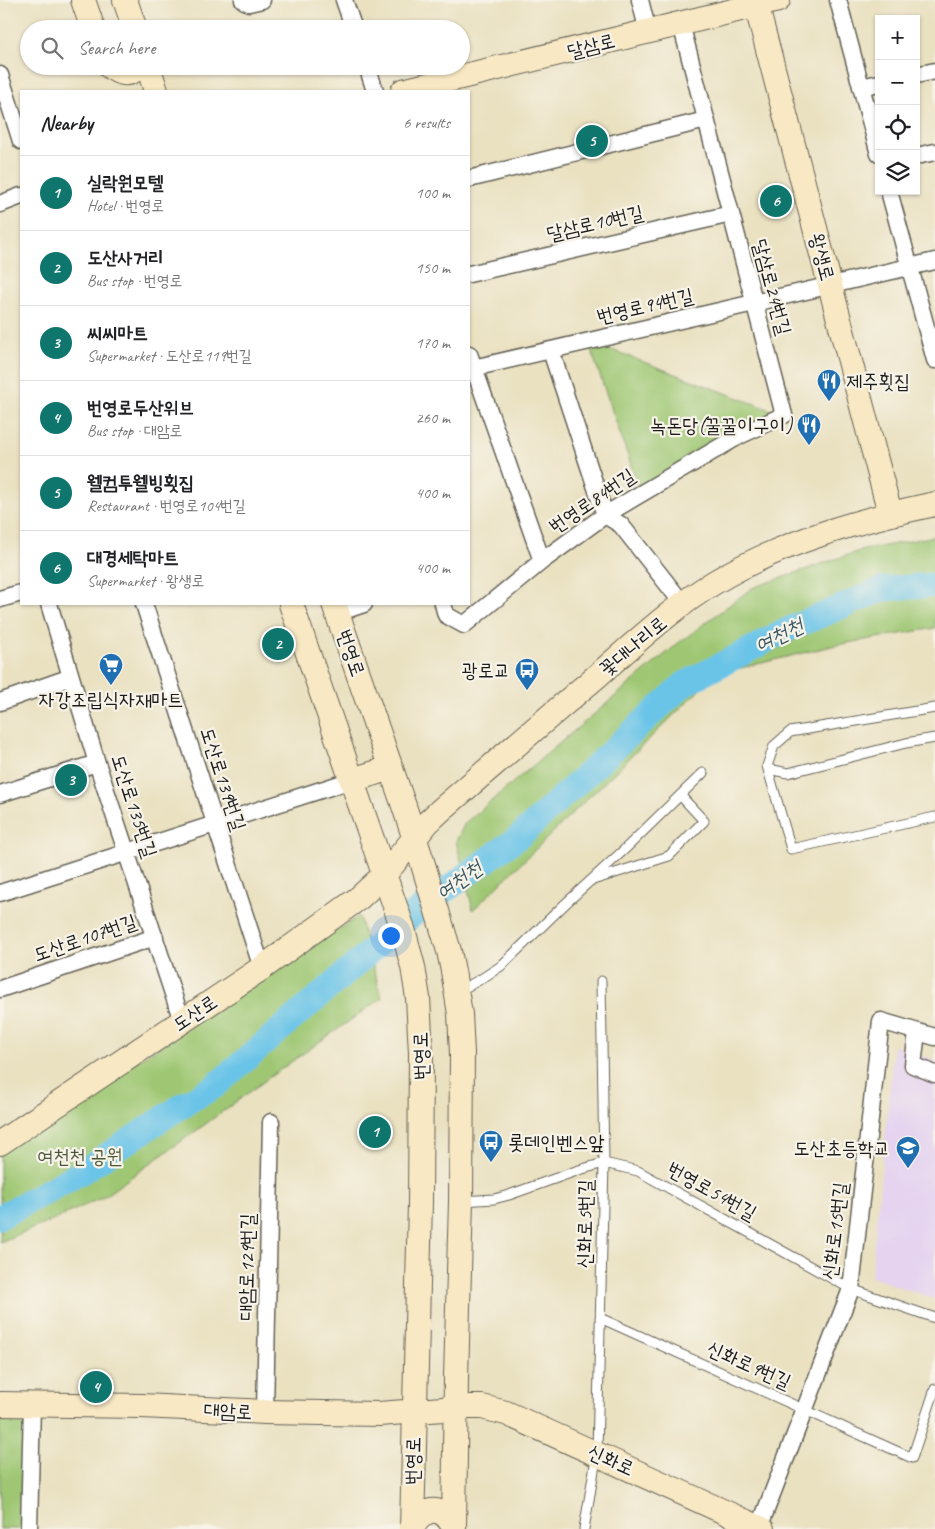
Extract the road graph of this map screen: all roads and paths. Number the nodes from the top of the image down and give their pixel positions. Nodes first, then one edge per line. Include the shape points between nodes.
1 (83, 0) edge
2 (125, 0) edge
3 (243, 0) edge
4 (262, 0) edge
5 (344, 0) edge
6 (640, 0) edge
7 (838, 0) edge
8 (763, 2) edge
9 (90, 20) edge
10 (132, 20) edge
11 (351, 20) edge
12 (681, 24) junction
13 (648, 32) junction
14 (935, 71) edge
15 (920, 74) edge
16 (0, 75) edge
17 (110, 75) edge
18 (151, 75) edge
19 (370, 75) edge
20 (469, 75) edge
21 (470, 75) edge
22 (875, 84) edge
23 (861, 86) junction
24 (114, 90) edge
25 (156, 90) edge
26 (375, 90) edge
27 (407, 90) edge
28 (706, 120) junction
29 (20, 138) edge
30 (878, 150) edge
31 (935, 152) edge
32 (920, 155) edge
33 (470, 179) edge
34 (890, 195) edge
35 (20, 196) edge
36 (0, 204) edge
37 (731, 214) junction
38 (935, 261) edge
39 (909, 268) junction
40 (470, 274) edge
41 (830, 286) junction
42 (754, 303) junction
43 (551, 351) junction
44 (935, 360) edge
45 (470, 363) edge
46 (784, 415) joint
47 (935, 504) edge
48 (890, 513) junction
49 (605, 515) junction
50 (542, 561) junction
51 (20, 593) edge
52 (0, 599) edge
53 (683, 604) junction
54 (49, 605) edge
55 (144, 605) edge
56 (291, 605) edge
57 (357, 605) edge
58 (443, 605) edge
59 (336, 608) edge
60 (70, 677) junction
61 (0, 702) edge
62 (935, 708) edge
63 (935, 738) edge
64 (97, 763) junction
65 (391, 768) junction
66 (768, 769) junction
67 (703, 772) dead end
68 (352, 780) junction
69 (0, 794) edge
70 (680, 795) junction
71 (935, 817) edge
72 (215, 825) junction
73 (414, 838) junction
74 (127, 853) junction
75 (590, 881) junction
76 (387, 882) junction
77 (0, 893) edge
78 (155, 937) junction
79 (262, 968) junction
80 (602, 981) dead end
81 (0, 989) edge
82 (457, 992) junction
83 (182, 1021) junction
84 (917, 1032) junction
85 (935, 1037) edge
86 (935, 1074) edge
87 (271, 1122) dead end
88 (0, 1143) edge
89 (604, 1163) junction
90 (461, 1201) junction
91 (851, 1288) junction
92 (600, 1318) junction
93 (935, 1318) edge
94 (935, 1389) edge
95 (0, 1404) edge
96 (32, 1404) junction
97 (456, 1408) junction
98 (805, 1409) junction
99 (265, 1412) junction
100 (414, 1412) junction
101 (597, 1453) junction
102 (760, 1528) edge
103 (29, 1529) edge
104 (412, 1529) edge
105 (454, 1529) edge
106 (584, 1529) edge

1 - 9 main road
2 - 10 main road
3 - 4 street via 249,3
5 - 11 street
6 - 13 street
7 - 23 street
8 - 12 main road, 달삼로
8 - 41 main road, 왕생로
12 - 13 main road, 달삼로
12 - 28 street, 달삼로24번길
13 - 21 main road, 달삼로
14 - 15 street
16 - 29 street
17 - 24 main road
18 - 25 main road
19 - 26 street
20 - 27 main road, 달삼로
22 - 23 street
23 - 30 street
28 - 33 street
28 - 37 street, 달삼로24번길
31 - 32 street
34 - 39 street
35 - 36 street
37 - 40 street, 달삼로10번길
37 - 42 street, 달삼로24번길
38 - 39 street, 번영로94번길
39 - 41 street, 번영로94번길
39 - 44 street
41 - 42 street, 번영로94번길
41 - 48 main road, 왕생로
42 - 43 street, 번영로94번길
42 - 46 street, 달삼로24번길
43 - 45 street, 번영로94번길
43 - 49 street
45 - 50 street
46 - 49 street, 번영로84번길 via 737,437
47 - 48 main road, 꽃대나리로
48 - 53 main road, 꽃대나리로 via 795,543 715,582
49 - 50 street, 번영로84번길
49 - 53 street via 621,525
50 - 58 street, 번영로84번길 via 464,625 446,615
51 - 52 street
53 - 73 main road, 꽃대나리로 via 449,802
54 - 60 street, 도산로135번길
55 - 72 street, 도산로139번길
56 - 68 main road, 번영로
57 - 59 street
59 - 65 main road, 번영로
60 - 61 street
60 - 64 street, 도산로135번길
62 - 66 lane via 790,732 774,746
63 - 66 lane via 788,773
64 - 69 street
64 - 74 street, 도산로135번길
65 - 68 main road
65 - 73 main road, 번영로
66 - 71 lane via 791,849
67 - 70 lane
68 - 72 street
68 - 76 main road, 번영로
70 - 75 lane
70 - 75 lane via 704,821 669,856
72 - 74 street
72 - 79 street, 도산로139번길
73 - 76 main road, 꽃대나리로
73 - 82 main road, 번영로 via 448,950
74 - 77 street
74 - 78 street, 도산로135번길
75 - 82 lane via 501,966
76 - 79 main road, 도산로 via 359,898
76 - 100 main road, 번영로 via 413,966 422,1053
78 - 81 street, 도산로107번길
78 - 83 street, 도산로135번길
79 - 83 main road, 도산로
80 - 89 lane, 신화로5번길
82 - 90 main road, 번영로 via 462,1053
83 - 88 main road, 도산로
84 - 85 street
84 - 86 street via 913,1065
84 - 91 street, 신화로15번길 via 881,1021
87 - 99 street, 대암로129번길
89 - 90 lane, 번영로54번길 via 494,1199
89 - 91 lane, 번영로54번길 via 638,1171
89 - 92 lane, 신화로5번길
90 - 97 main road, 번영로
91 - 93 lane, 번영로54번길
91 - 98 street, 신화로15번길
92 - 98 lane, 신화로9번길
92 - 101 lane, 신화로5번길
94 - 98 lane via 912,1458
95 - 96 main road, 대암로
96 - 99 main road, 대암로
96 - 103 street
97 - 100 main road, 대암로
97 - 101 main road, 신화로 via 482,1407 506,1413
97 - 105 main road, 번영로
98 - 102 street, 신화로15번길
99 - 100 main road, 대암로
100 - 104 main road, 번영로
101 - 102 main road, 신화로
101 - 106 lane, 신화로5번길
104 - 105 main road via 419,1517 434,1510 448,1517

